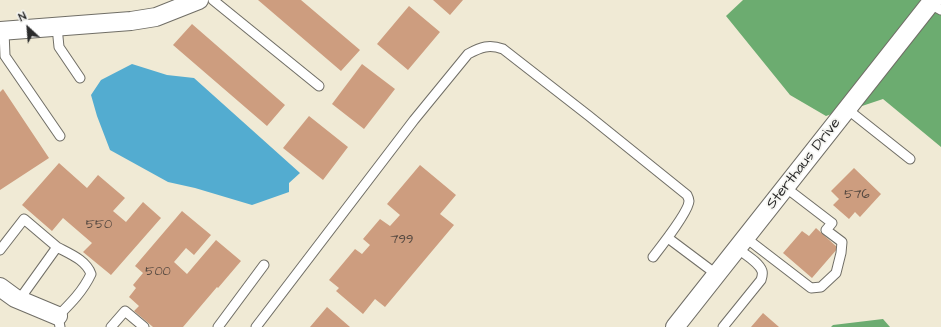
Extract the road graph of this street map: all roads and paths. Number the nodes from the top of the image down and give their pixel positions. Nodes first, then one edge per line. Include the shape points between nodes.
1 (198, 0) edge
2 (213, 0) edge
3 (935, 5) edge
4 (57, 27) junction
5 (2, 31) edge
6 (3, 58) edge
7 (80, 78) dead end
8 (319, 86) dead end
9 (847, 109) junction
10 (60, 136) dead end
11 (910, 159) dead end
12 (785, 187) junction
13 (668, 238) junction
14 (741, 243) junction
15 (58, 247) junction
16 (0, 250) edge
17 (653, 257) dead end
18 (264, 265) dead end
19 (716, 274) junction
20 (0, 287) edge
21 (18, 300) junction
22 (59, 322) edge
23 (112, 327) edge
24 (144, 327) edge
25 (218, 327) edge
26 (256, 327) edge
27 (675, 327) edge
28 (723, 327) edge

1 - 4 street via 156,17
2 - 8 lane
3 - 9 street, Sterthaus Drive
4 - 5 street
4 - 7 lane via 59,47
5 - 6 lane
6 - 10 lane
9 - 11 lane
9 - 12 street, Sterthaus Drive
12 - 14 street, Sterthaus Drive
12 - 14 lane via 832,223 826,230 842,242 836,273 821,288 811,288
13 - 17 lane
13 - 19 lane
13 - 26 lane via 689,202 687,195 503,50 495,46 485,47 468,54 414,120
14 - 19 street, Sterthaus Drive
14 - 28 lane via 759,265 763,275
15 - 16 lane via 24,219
15 - 21 lane
15 - 22 lane via 84,263 91,274
18 - 25 lane
19 - 27 street, Sterthaus Drive
20 - 21 street
21 - 22 street
23 - 24 lane via 125,311

